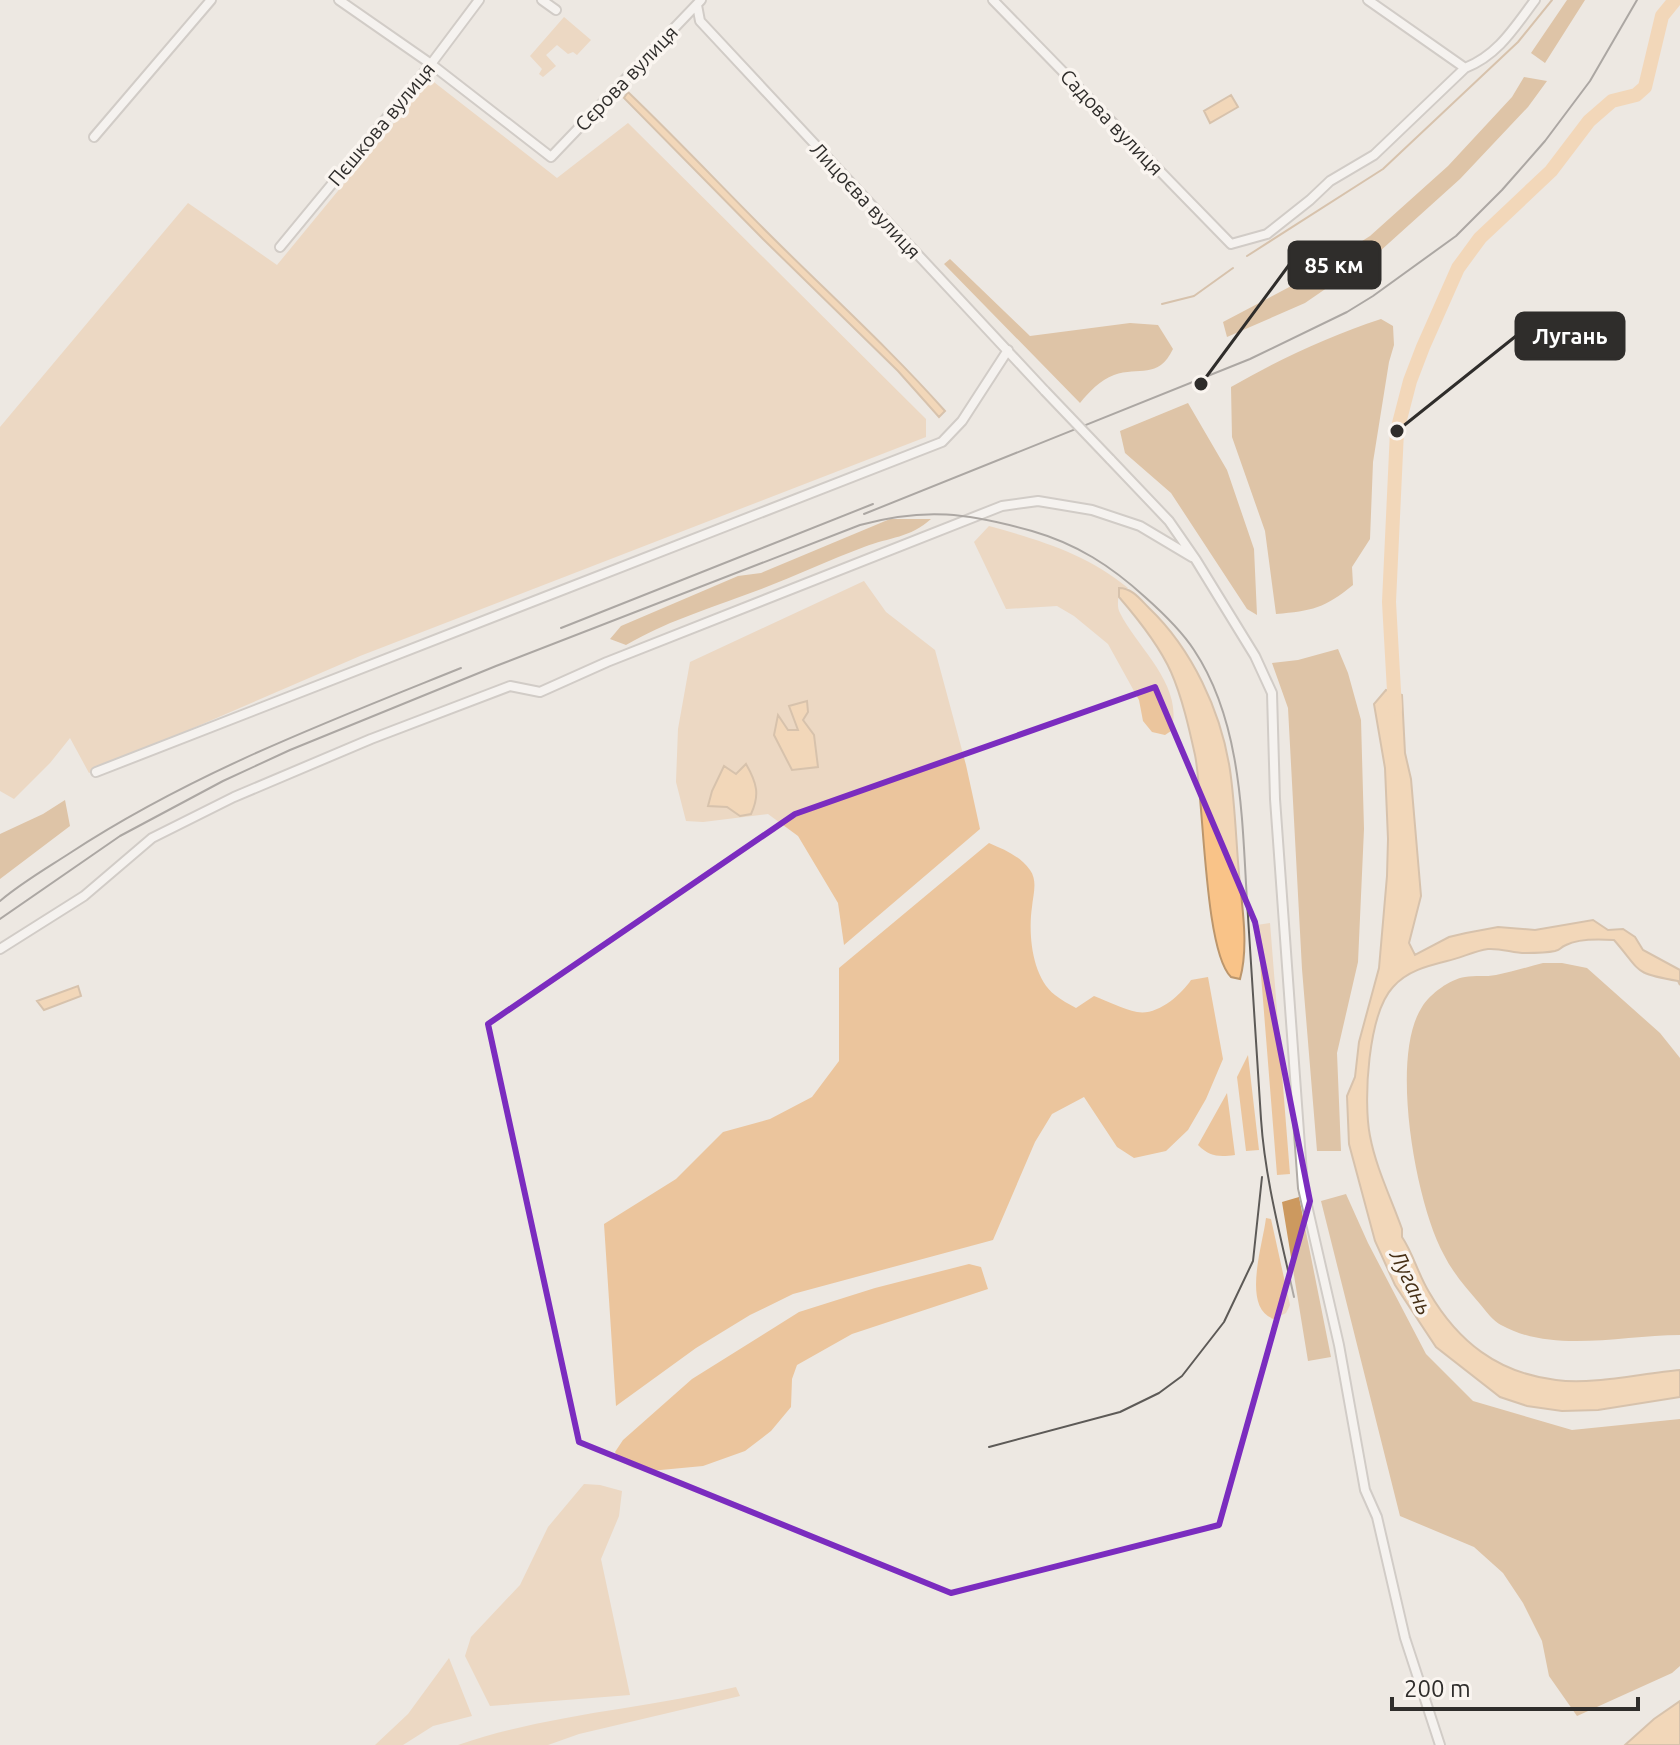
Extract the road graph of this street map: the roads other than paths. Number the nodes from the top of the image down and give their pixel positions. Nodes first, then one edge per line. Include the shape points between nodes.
1 (211, 0) edge
2 (339, 0) edge
3 (479, 0) edge
4 (542, 0) edge
5 (993, 0) edge
6 (1368, 0) edge
7 (1535, 0) edge
8 (699, 2) edge
9 (556, 10) dead end
10 (431, 64) junction
11 (1465, 68) junction
12 (94, 137) dead end
13 (280, 247) dead end
14 (1008, 350) junction
15 (1196, 560) junction
16 (96, 772) dead end
17 (0, 949) edge
18 (1440, 1745) edge

1 - 12 street
2 - 10 street
3 - 10 street, Пєшкова вулиця
4 - 9 street
5 - 11 street, Садова вулиця via 1231,244 1267,234 1330,181 1374,155
6 - 11 street
7 - 11 street via 1498,50
8 - 10 street, Сєрова вулиця via 551,157
8 - 14 street, Лицоєва вулиця via 700,21
10 - 13 street, Пєшкова вулиця
14 - 15 street, Лицоєва вулиця, bridge via 1169,521
14 - 16 street via 962,421 942,442
15 - 17 street via 1140,526 1092,510 1038,501 1002,506 540,692 510,686 234,797 152,838 84,896
15 - 18 street, Лицоєва вулиця via 1272,693 1303,1188 1365,1490

